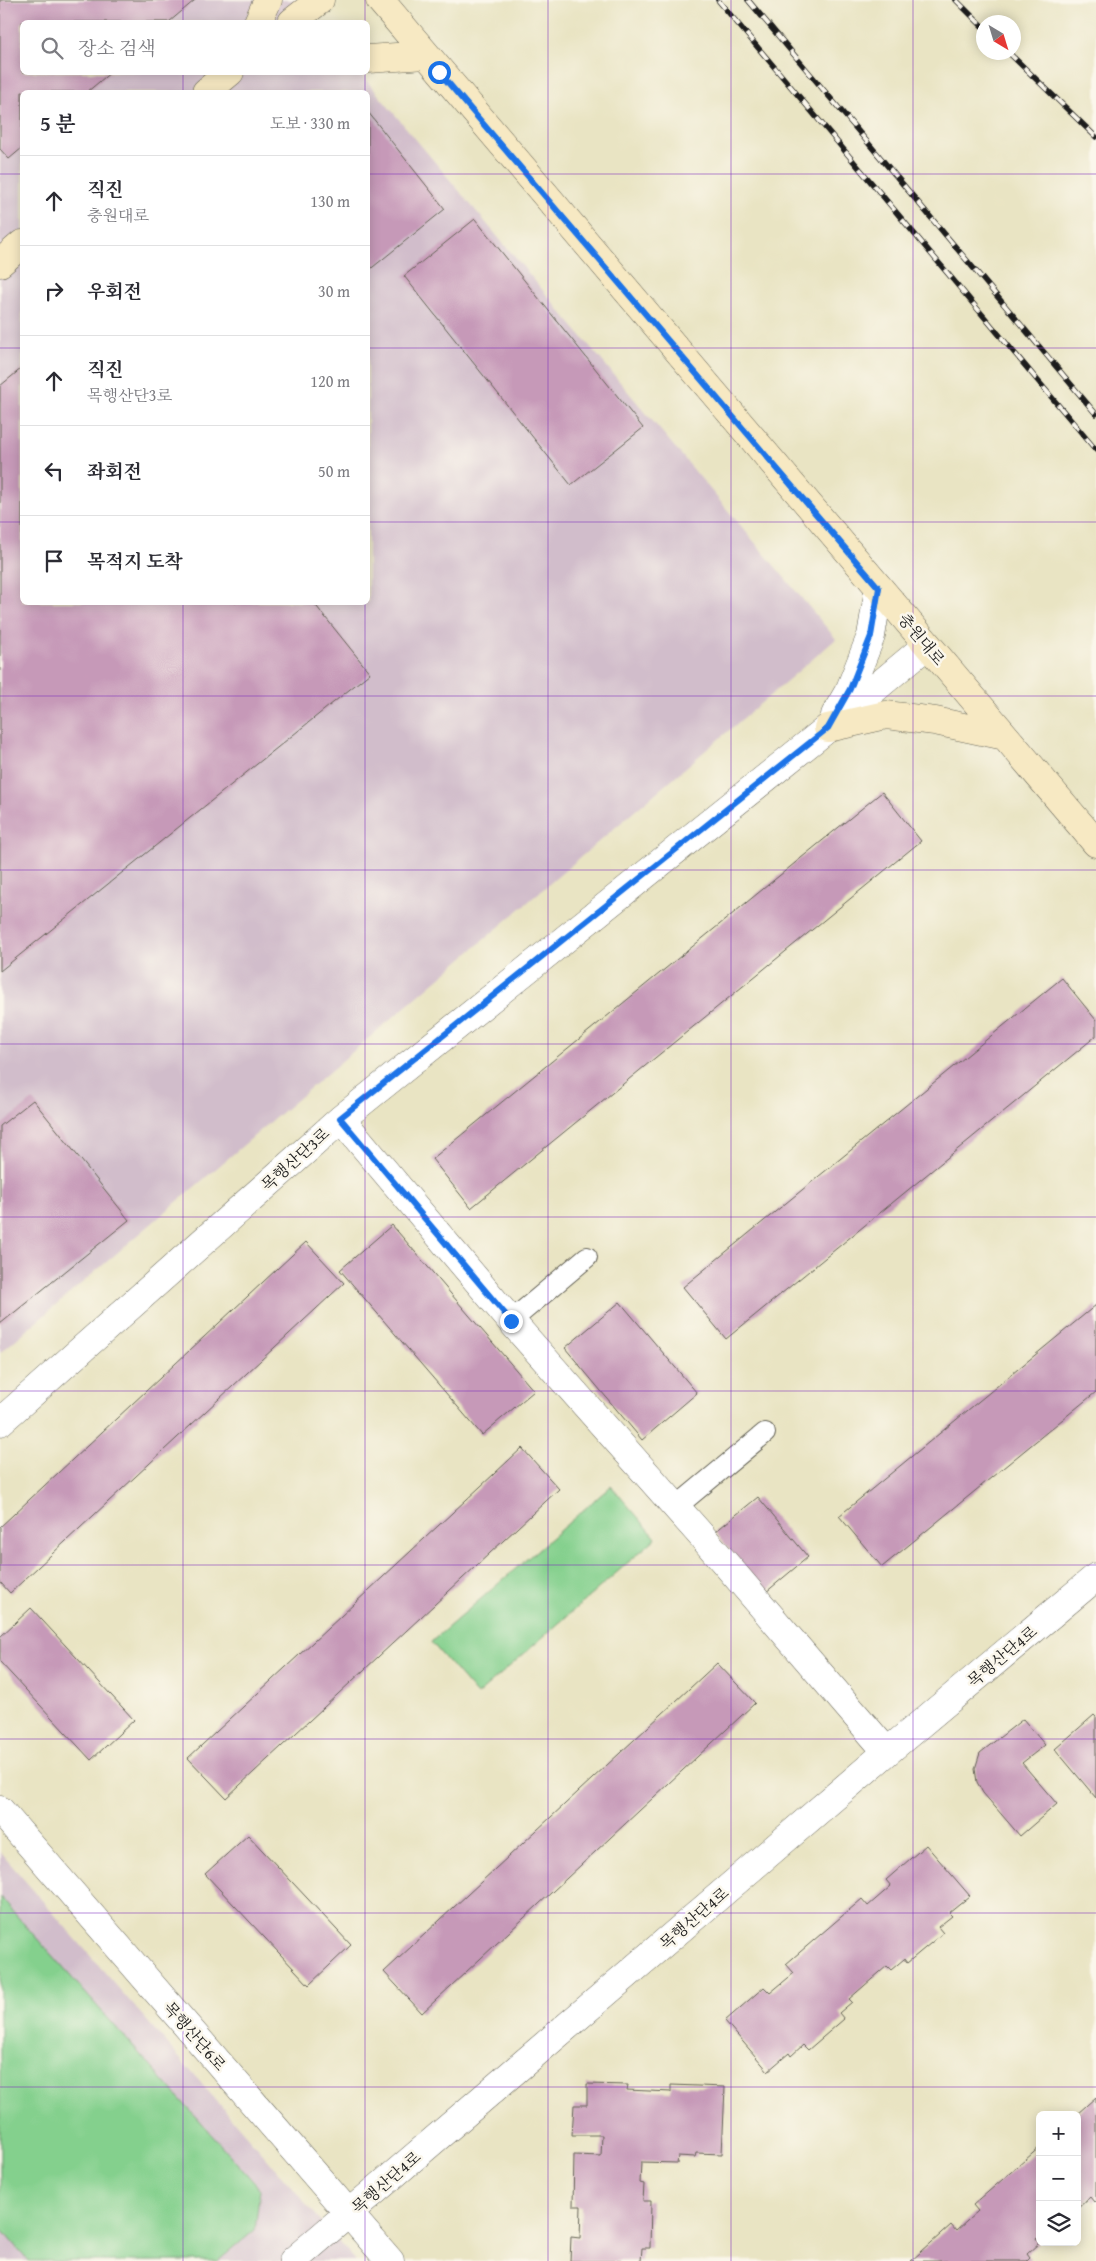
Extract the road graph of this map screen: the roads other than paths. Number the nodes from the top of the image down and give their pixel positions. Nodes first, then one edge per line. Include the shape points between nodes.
1 (268, 0) edge
2 (320, 0) edge
3 (380, 0) edge
4 (259, 20) edge
5 (295, 20) edge
6 (425, 55) junction
7 (370, 59) edge
8 (226, 75) edge
9 (208, 90) edge
10 (20, 246) edge
11 (0, 263) edge
12 (879, 588) junction
13 (927, 645) junction
14 (828, 728) junction
15 (1005, 736) junction
16 (1096, 844) edge
17 (340, 1118) junction
18 (587, 1257) dead end
19 (511, 1321) junction
20 (0, 1422) edge
21 (765, 1434) dead end
22 (676, 1506) junction
23 (1096, 1578) edge
24 (887, 1752) junction
25 (0, 1810) edge
26 (348, 2214) junction
27 (293, 2261) edge
28 (390, 2261) edge

1 - 4 street
2 - 5 street
3 - 6 street, 충원대로
6 - 7 street
6 - 12 street, 충원대로
8 - 9 street
10 - 11 street
12 - 13 street, 충원대로
12 - 14 street via 871,636 850,689
13 - 14 street, 목행산단3로
13 - 15 street, 충원대로
14 - 15 street via 886,716 935,721
14 - 17 street, 목행산단3로
15 - 16 street, 충원대로
17 - 19 street
17 - 20 street, 목행산단3로
18 - 19 lane
19 - 22 street
21 - 22 lane
22 - 24 street
23 - 24 street, 목행산단4로
24 - 26 street, 목행산단4로
25 - 26 street, 목행산단6로
26 - 27 street, 목행산단4로
26 - 28 street, 목행산단6로

